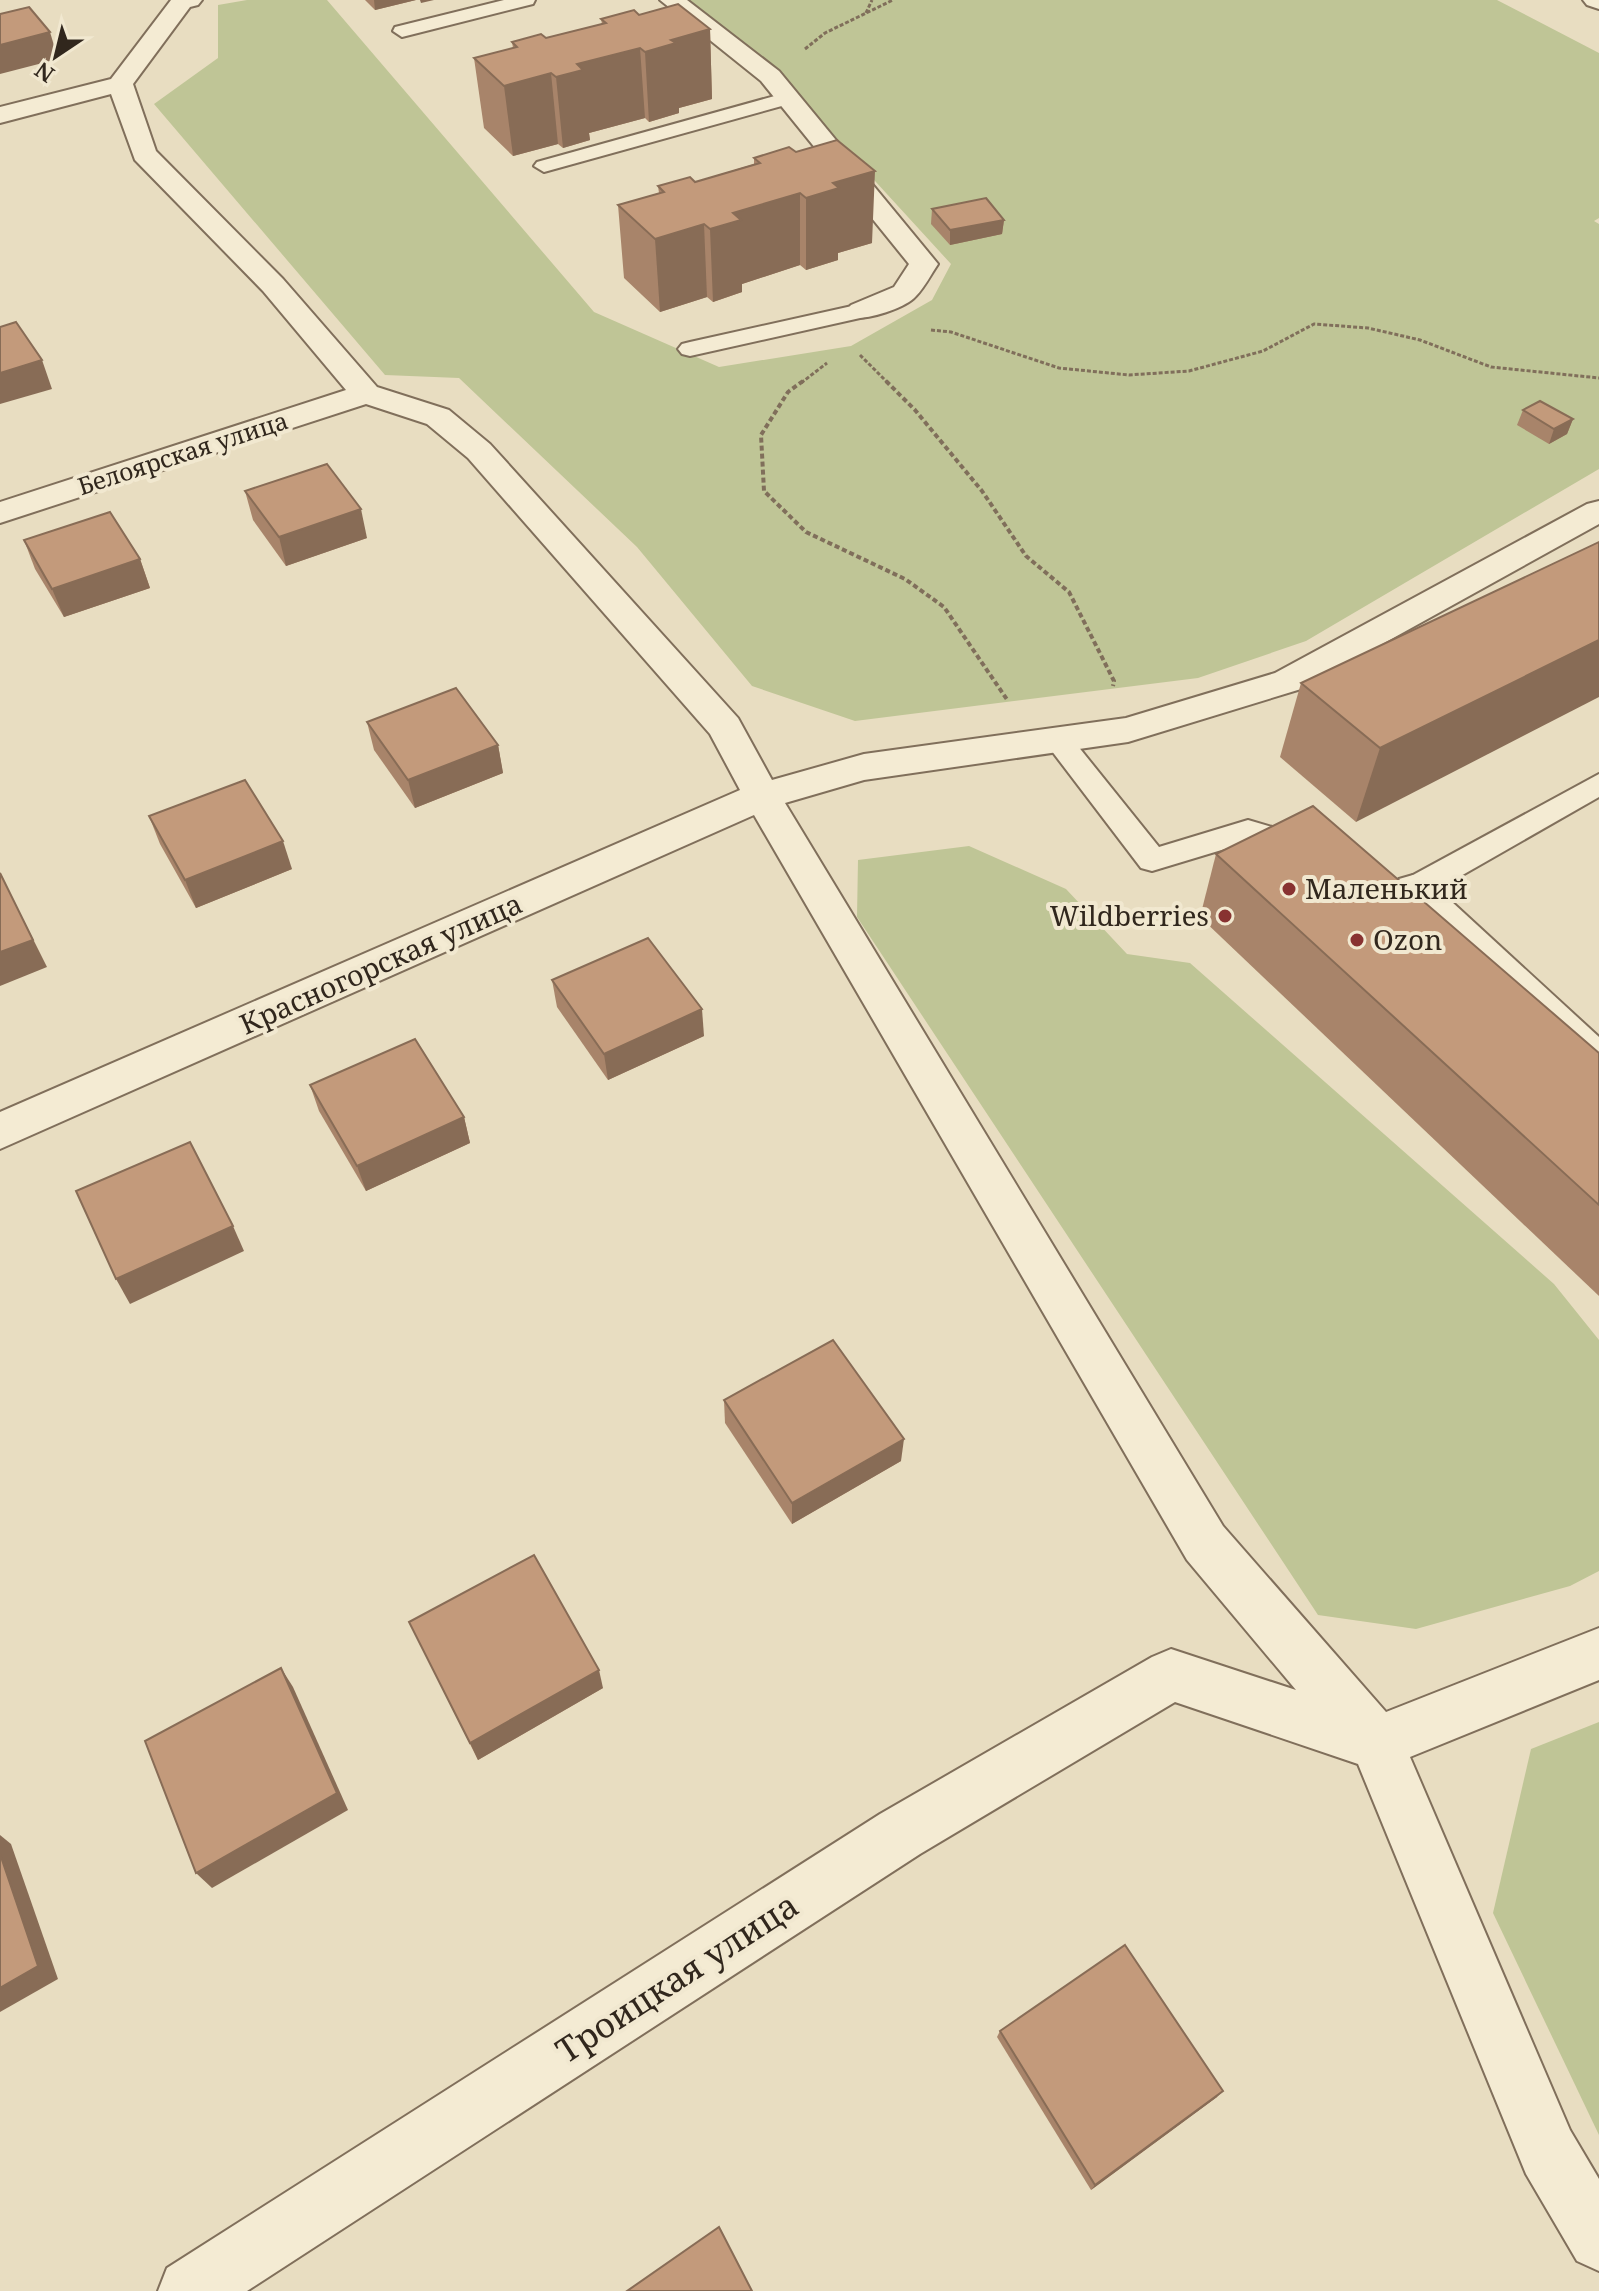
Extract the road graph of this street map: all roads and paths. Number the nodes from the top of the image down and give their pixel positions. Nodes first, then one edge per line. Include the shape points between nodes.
1 (526, 0) edge
2 (672, 0) edge
3 (872, 0) edge
4 (893, 0) edge
5 (183, 1) edge
6 (866, 13) junction
7 (402, 31) dead end
8 (770, 76) junction
9 (120, 84) junction
10 (789, 98) junction
11 (0, 115) edge
12 (544, 166) dead end
13 (861, 311) junction
14 (851, 346) junction
15 (690, 349) dead end
16 (1599, 378) edge
17 (366, 394) junction
18 (1599, 511) edge
19 (0, 513) edge
20 (1107, 733) junction
21 (1046, 742) junction
22 (1599, 784) edge
23 (762, 796) junction
24 (1313, 850) edge
25 (1413, 889) joint
26 (1599, 1063) edge
27 (0, 1131) edge
28 (1599, 1654) edge
29 (1377, 1743) junction
30 (1599, 2239) edge
31 (190, 2291) edge

1 - 7 lane
2 - 8 street
3 - 6 path
4 - 6 path
5 - 9 street
6 - 8 path via 825,33
8 - 10 street
9 - 11 street
9 - 17 street via 144,154 273,285
10 - 12 lane
10 - 13 street via 924,264 904,293
13 - 14 path
13 - 15 lane
13 - 16 path via 917,329 951,332 1059,368 1129,375 1189,371 1263,351 1314,324 1368,328 1420,340 1491,367
14 - 20 path via 915,410 1026,556 1069,592 1114,681
14 - 21 path via 788,392 761,435 764,491 806,532 905,579 944,607
17 - 19 street, Белоярская улица
17 - 23 street via 438,417 479,451 725,727
18 - 20 street, Красногорская улица via 1288,681
20 - 21 street, Красногорская улица
21 - 23 street, Красногорская улица via 864,767
21 - 24 lane via 1152,860 1248,831
22 - 25 lane
23 - 27 street, Красногорская улица
23 - 29 street via 1205,1543
25 - 26 street
28 - 29 street
29 - 30 street via 1548,2152
29 - 31 street, Троицкая улица via 1171,1675 900,1834

